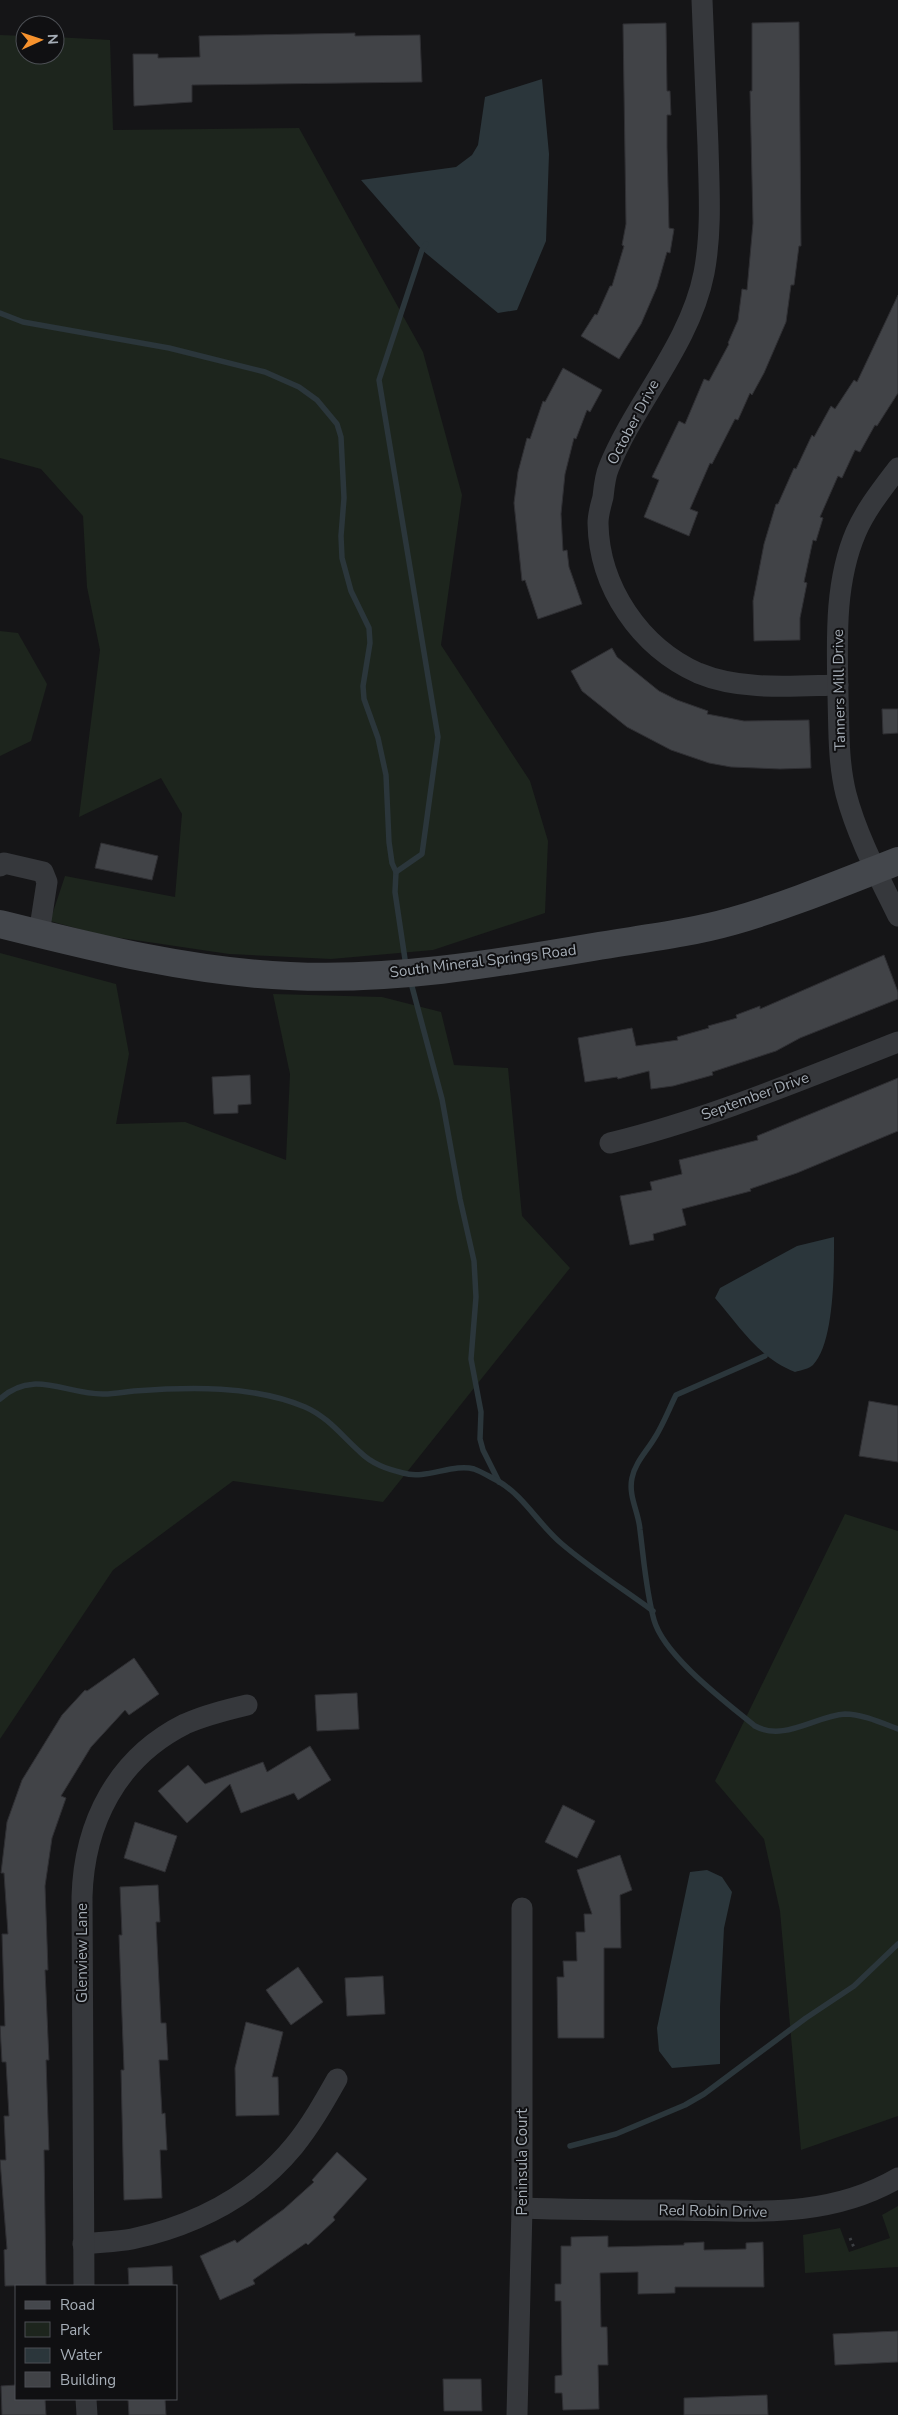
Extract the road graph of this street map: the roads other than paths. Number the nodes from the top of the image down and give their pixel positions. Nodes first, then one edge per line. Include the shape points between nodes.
1 (702, 0) edge
2 (898, 468) edge
3 (838, 685) junction
4 (0, 866) edge
5 (887, 866) edge
6 (898, 916) edge
7 (0, 924) edge
8 (39, 934) junction
9 (898, 1042) edge
10 (610, 1143) dead end
11 (247, 1705) dead end
12 (522, 1908) dead end
13 (337, 2079) dead end
14 (898, 2178) edge
15 (522, 2208) junction
16 (83, 2244) junction
17 (84, 2285) edge
18 (86, 2400) edge
19 (86, 2415) edge
20 (517, 2415) edge

1 - 3 street, October Drive via 710,221 704,275 685,330 630,422 607,469 598,522 604,565 616,595 635,624 678,662 700,673 747,685
2 - 3 street, Tanners Mill Drive via 856,532 846,565 840,597
3 - 5 street, Tanners Mill Drive via 839,754 846,795
4 - 8 street via 4,862 43,872 47,882
5 - 6 street, Tanners Mill Drive
5 - 8 street, South Mineral Springs Road via 757,913 691,931 407,973 292,976 230,971 152,960
7 - 8 street, South Mineral Springs Road
9 - 10 street, September Drive via 751,1099 648,1134
11 - 16 street, Glenview Lane via 186,1724 143,1752 109,1794 93,1826 85,1855 82,1889
12 - 15 street, Peninsula Court
13 - 16 street via 294,2146 263,2178 232,2201 168,2230 131,2239
14 - 15 street, Red Robin Drive via 874,2192 829,2206 775,2211
15 - 20 street, Peninsula Court
16 - 17 street, Glenview Lane
18 - 19 street

